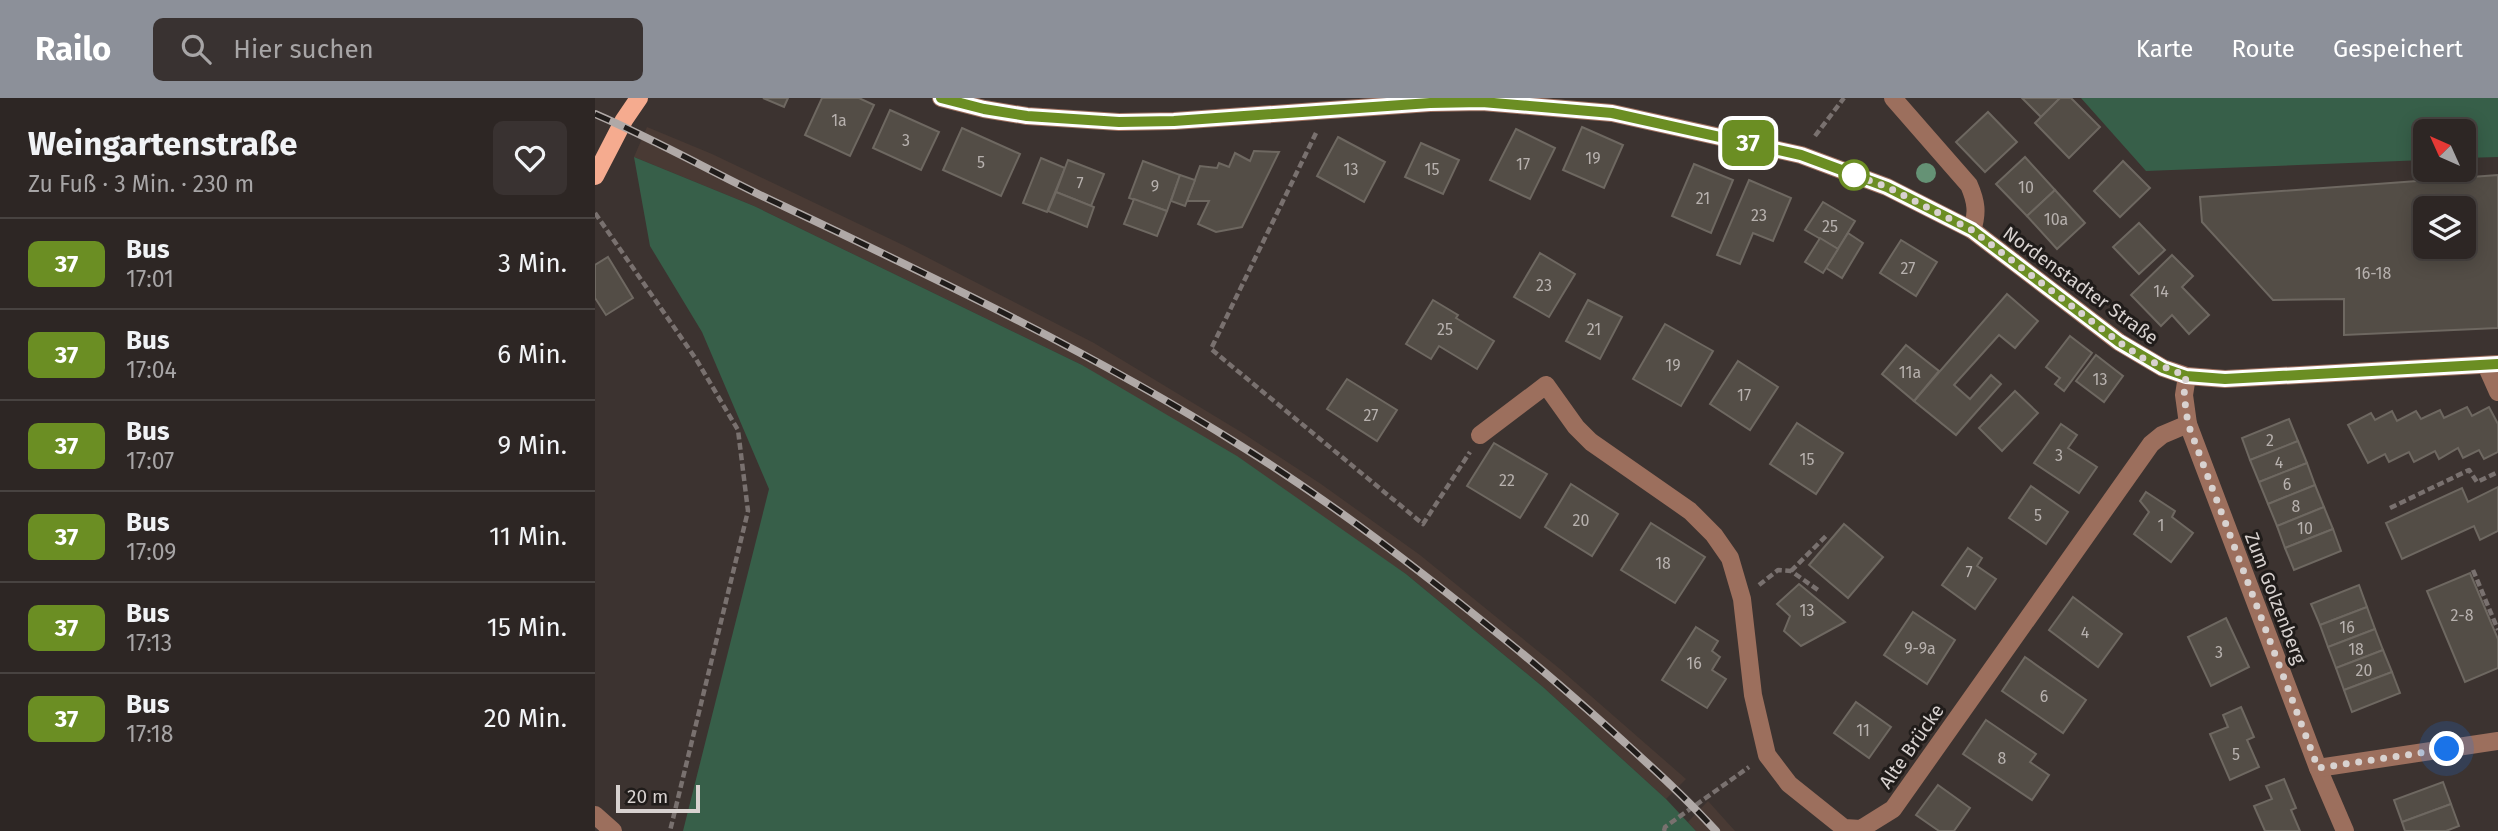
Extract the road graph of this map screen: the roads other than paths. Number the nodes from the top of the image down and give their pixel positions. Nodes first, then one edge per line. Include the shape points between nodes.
1 (639, 98) edge
2 (941, 98) edge
3 (1893, 98) edge
4 (1482, 100) edge
5 (595, 176) edge
6 (1972, 230) junction
7 (2492, 364) edge
8 (2186, 376) junction
9 (2498, 392) edge
10 (2188, 424) junction
11 (1480, 435) road end
12 (2498, 741) edge
13 (2318, 768) junction
14 (595, 815) edge
15 (613, 831) edge
16 (2345, 831) edge

1 - 5 main road
2 - 4 street via 1027,116 1107,121 1174,121
3 - 6 street, Nordenstadter Straße via 1969,185 1977,216
4 - 6 street via 1612,113 1801,155 1887,187
6 - 8 street, Nordenstadter Straße via 2119,342
7 - 8 street, Nordenstadter Straße via 2266,378
7 - 9 street
8 - 10 street, Zum Golzenberg
10 - 11 street, Alte Brücke via 2151,444 1893,809 1861,829 1844,828 1789,784 1767,755 1753,695 1742,599 1730,558 1714,535 1690,511 1591,442 1546,386
10 - 13 street, Zum Golzenberg
12 - 13 street
13 - 16 street, Zum Golzenberg
14 - 15 street

